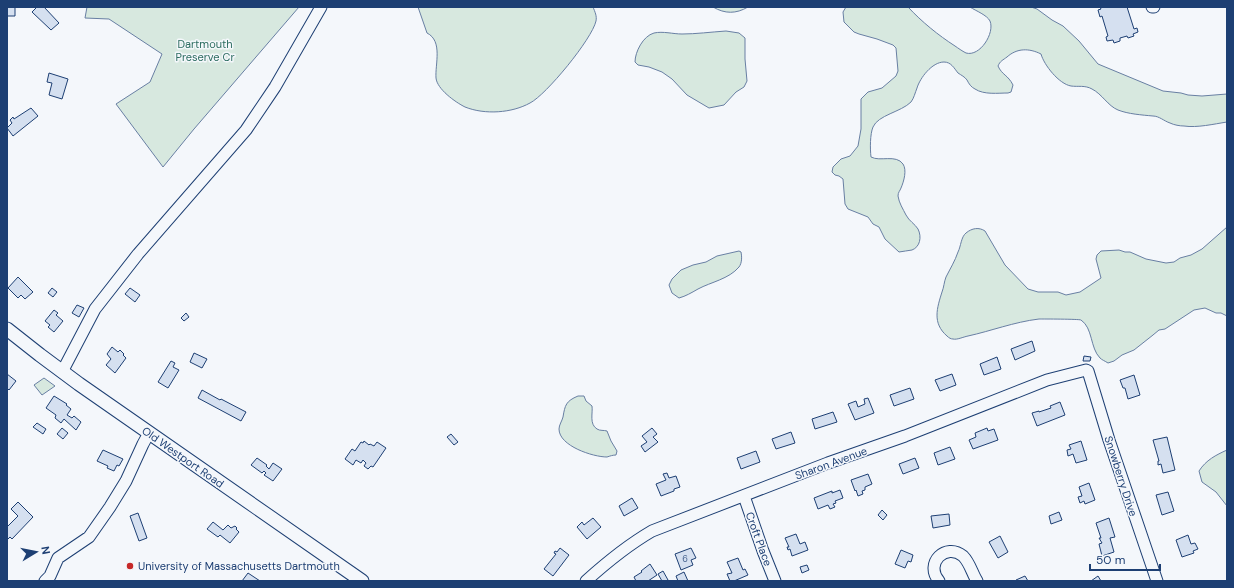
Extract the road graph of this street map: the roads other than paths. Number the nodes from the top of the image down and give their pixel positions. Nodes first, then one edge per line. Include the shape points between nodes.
1 (321, 7) edge
2 (7, 329) edge
3 (1088, 371) joint
4 (62, 372) junction
5 (149, 434) junction
6 (744, 496) junction
7 (973, 580) edge
8 (45, 581) edge
9 (362, 581) edge
10 (586, 581) edge
11 (775, 581) edge
12 (938, 581) edge
13 (1158, 581) edge

1 - 4 street via 275,87 246,130 94,308
2 - 4 main road, Old Westport Road
3 - 6 street, Sharon Avenue via 1047,380
3 - 13 street, Snowberry Drive
4 - 5 main road, Old Westport Road
5 - 8 street via 126,482 110,507 88,537 58,558
5 - 9 main road, Old Westport Road
6 - 10 street, Sharon Avenue via 652,531 633,542
6 - 11 street, Croft Place
7 - 12 street via 968,562 954,551 945,552 937,558 932,568

